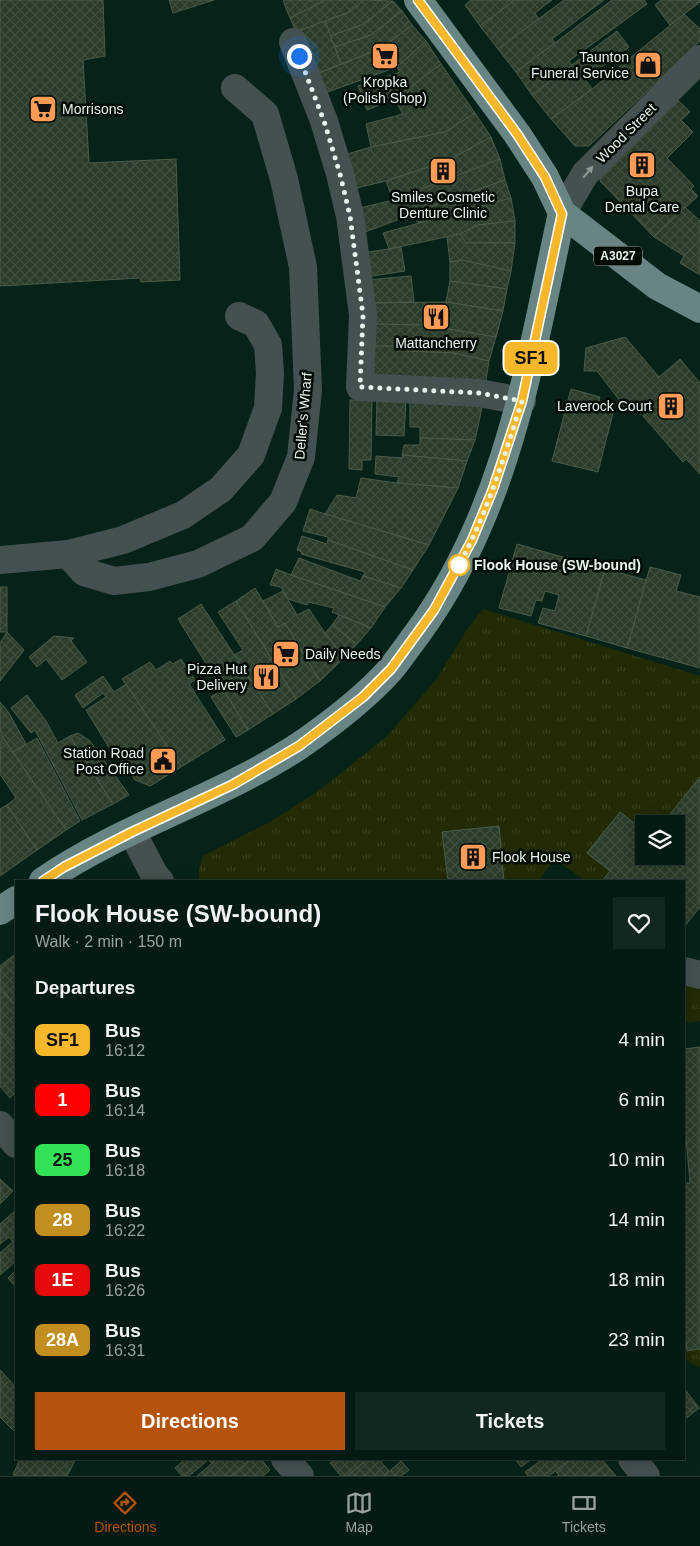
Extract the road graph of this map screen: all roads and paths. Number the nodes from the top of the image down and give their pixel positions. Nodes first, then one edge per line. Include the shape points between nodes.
1 (418, 0) edge
2 (294, 42) dead end
3 (700, 60) edge
4 (235, 88) dead end
5 (562, 214) junction
6 (700, 309) edge
7 (239, 316) dead end
8 (522, 401) junction
9 (68, 554) junction
10 (0, 560) edge
11 (132, 832) junction
12 (44, 880) edge
13 (159, 880) edge
14 (15, 901) edge
15 (0, 911) edge
16 (685, 971) edge
17 (700, 975) edge
18 (0, 1125) edge
19 (15, 1143) edge
20 (286, 1460) edge
21 (633, 1460) edge
22 (300, 1476) edge
23 (646, 1476) edge

1 - 5 main road, A3027 via 517,134 545,177
2 - 8 street via 324,121 350,216 363,315 360,387 479,393
5 -> 3 street, Wood Street via 585,174
4 - 9 street, Deller's Wharf via 265,114 284,179 303,266 308,390 302,457 284,502 252,538 198,564 149,577 114,581 84,572
5 - 6 main road, A3027 via 657,286
5 - 8 main road
7 - 9 street via 256,324 268,345 268,408 251,455 221,489 183,515 123,540
8 - 11 main road via 472,540 434,610 391,669 363,697 299,746 232,785
9 - 10 street
11 - 12 main road
11 - 13 street
14 - 15 main road
16 - 17 street
18 - 19 street
20 - 22 street
21 - 23 street

